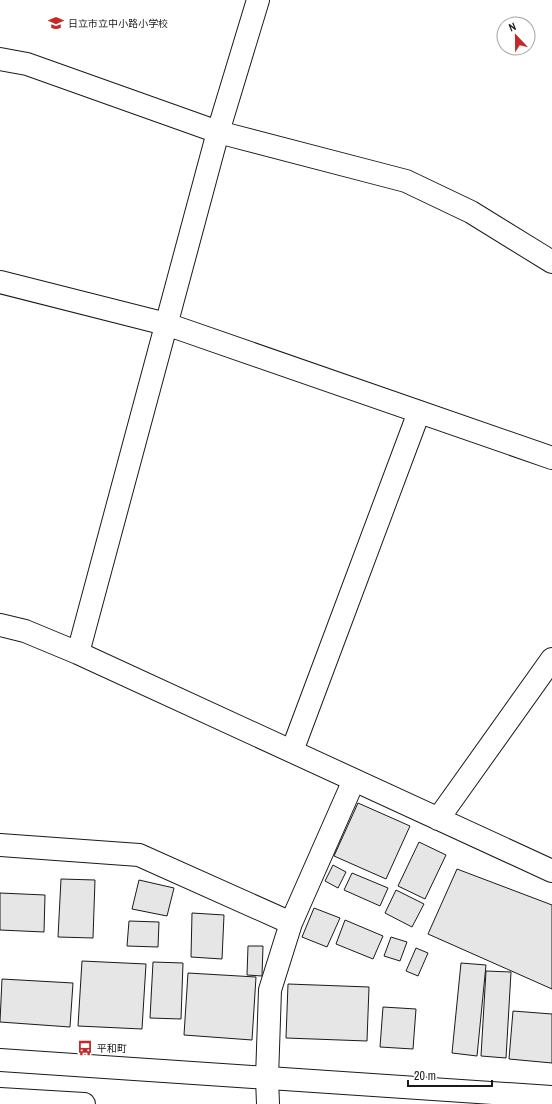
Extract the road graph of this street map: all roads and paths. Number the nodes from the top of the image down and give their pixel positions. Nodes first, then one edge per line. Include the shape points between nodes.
1 (258, 0) edge
2 (0, 59) edge
3 (218, 132) junction
4 (552, 262) edge
5 (0, 282) edge
6 (166, 324) junction
7 (420, 412) junction
8 (552, 458) edge
9 (0, 625) edge
10 (78, 653) junction
11 (552, 659) edge
12 (292, 751) junction
13 (354, 780) junction
14 (438, 819) junction
15 (0, 845) edge
16 (552, 871) edge
17 (291, 923) junction
18 (0, 1060) edge
19 (267, 1078) junction
20 (552, 1097) edge
21 (0, 1098) edge
22 (84, 1104) edge
23 (268, 1104) edge

1 - 3 street
2 - 3 street via 27,64
3 - 4 street via 406,180 471,212
3 - 6 street
5 - 6 street
6 - 7 street
6 - 10 street
7 - 8 street
7 - 12 street
9 - 10 street via 25,631
10 - 12 street
11 - 14 street
12 - 13 street
13 - 14 street
13 - 17 street
14 - 16 street
15 - 17 street via 140,855
17 - 19 street via 270,990
18 - 19 street
19 - 20 street
19 - 23 street
21 - 22 street

